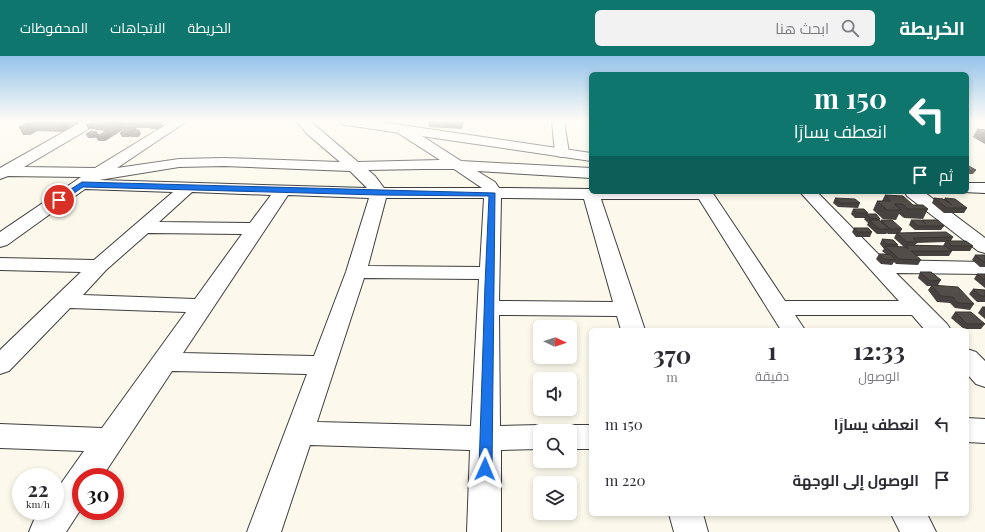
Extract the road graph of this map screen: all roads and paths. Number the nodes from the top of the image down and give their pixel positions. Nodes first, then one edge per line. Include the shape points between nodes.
1 (55, 143) edge
2 (146, 143) edge
3 (327, 143) edge
4 (423, 143) edge
5 (494, 143) edge
6 (561, 143) edge
7 (562, 153) junction
8 (589, 157) edge
9 (457, 165) junction
10 (356, 167) junction
11 (3, 173) edge
12 (589, 173) edge
13 (98, 174) junction
14 (82, 184) junction
15 (188, 187) junction
16 (969, 188) edge
17 (985, 188) edge
18 (283, 190) junction
19 (379, 193) junction
20 (493, 194) junction
21 (590, 194) joint
22 (705, 194) edge
23 (810, 194) edge
24 (916, 194) edge
25 (142, 228) junction
26 (8, 229) edge
27 (256, 229) junction
28 (962, 230) junction
29 (985, 230) edge
30 (0, 241) edge
31 (985, 247) edge
32 (0, 264) edge
33 (99, 266) junction
34 (877, 266) junction
35 (985, 268) edge
36 (356, 272) junction
37 (490, 273) junction
38 (63, 301) junction
39 (203, 306) junction
40 (488, 308) junction
41 (779, 308) junction
42 (918, 308) junction
43 (626, 309) junction
44 (632, 328) edge
45 (792, 328) edge
46 (938, 328) edge
47 (969, 360) edge
48 (164, 362) junction
49 (0, 365) edge
50 (324, 365) junction
51 (985, 377) edge
52 (969, 430) edge
53 (985, 431) edge
54 (299, 433) junction
55 (0, 436) edge
56 (533, 437) edge
57 (577, 437) edge
58 (589, 437) edge
59 (486, 438) junction
60 (111, 440) junction
61 (91, 468) edge
62 (72, 495) edge
63 (687, 516) edge
64 (909, 516) edge
65 (46, 532) edge
66 (264, 532) edge
67 (484, 532) edge
68 (691, 532) edge
69 (919, 532) edge

1 - 11 street
2 - 13 street
3 - 10 street
4 - 9 street
5 - 7 street
6 - 7 street
7 - 8 street
9 - 10 street
9 - 12 street
9 - 20 street via 489,185
10 - 13 street via 196,162
10 - 19 street via 369,178
11 - 13 street
13 - 14 street
14 - 15 street
14 - 26 street
15 - 18 street
15 - 25 street
16 - 17 street
18 - 19 street
18 - 27 street
19 - 20 street
19 - 36 street
20 - 21 street
20 - 37 street
21 - 43 street
22 - 41 street
23 - 34 street
24 - 28 street
25 - 27 street
25 - 33 street
26 - 30 street
27 - 39 street
28 - 29 street
28 - 31 street
32 - 33 street
33 - 38 street
34 - 35 street
34 - 42 street
36 - 37 street
36 - 50 street
37 - 40 street
38 - 39 street
38 - 49 street
39 - 48 street
40 - 43 street
40 - 59 street
41 - 42 street
41 - 45 street
42 - 46 street
43 - 44 street
47 - 51 street
48 - 50 street
48 - 60 street
50 - 54 street
52 - 53 street
54 - 59 street
54 - 66 street
55 - 60 street
56 - 59 street
57 - 58 street
59 - 67 street
60 - 61 street
62 - 65 street
63 - 68 street
64 - 69 street

